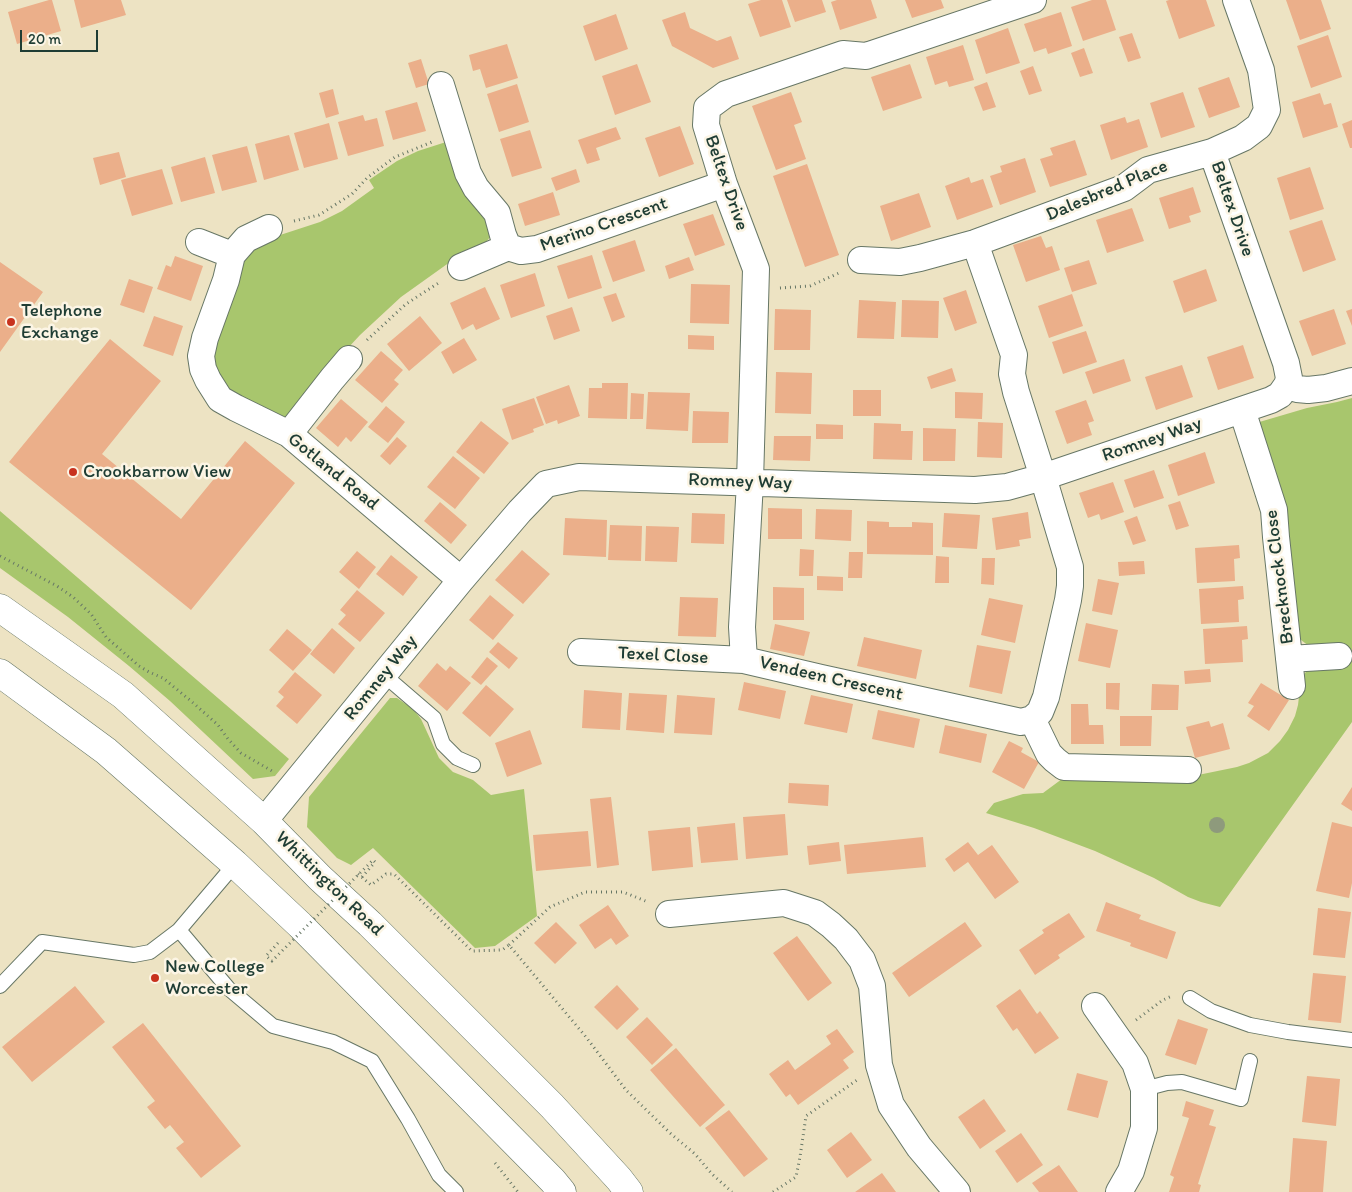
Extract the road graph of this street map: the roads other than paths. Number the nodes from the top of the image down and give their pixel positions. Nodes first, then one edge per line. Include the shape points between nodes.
1 (1033, 0) edge
2 (1236, 0) edge
3 (441, 85) dead end
4 (1212, 152) junction
5 (724, 184) junction
6 (269, 228) road end
7 (199, 242) dead end
8 (975, 243) junction
9 (508, 247) junction
10 (232, 255) junction
11 (861, 260) road end
12 (461, 267) road end
13 (349, 360) road end
14 (1352, 381) edge
15 (1287, 385) junction
16 (1242, 410) junction
17 (289, 434) junction
18 (1043, 477) junction
19 (750, 482) junction
20 (461, 580) junction
21 (0, 608) edge
22 (582, 652) dead end
23 (1339, 656) dead end
24 (1289, 659) junction
25 (744, 660) junction
26 (0, 673) edge
27 (384, 675) junction
28 (1292, 686) dead end
29 (1032, 719) junction
30 (474, 765) dead end
31 (1188, 770) dead end
32 (264, 821) junction
33 (235, 864) junction
34 (669, 914) road end
35 (179, 930) junction
36 (0, 986) edge
37 (1190, 998) road end
38 (1095, 1006) dead end
39 (1352, 1040) edge
40 (1250, 1061) dead end
41 (1144, 1089) junction
42 (456, 1192) edge
43 (562, 1192) edge
44 (628, 1192) edge
45 (957, 1192) edge
46 (1119, 1192) edge

1 - 5 street, Beltex Drive via 866,56 843,54 726,94 707,108 706,125
2 - 4 street, Beltex Drive via 1261,70 1267,110 1259,126 1243,138
3 - 9 street via 468,174 497,213
4 - 8 street, Dalesbred Place via 1148,170 1124,188
4 - 15 street, Beltex Drive via 1286,363
5 - 9 street, Merino Crescent via 537,249 521,251
5 - 19 street, Beltex Drive via 756,270
6 - 10 street via 246,239
7 - 10 street
8 - 11 street, Dalesbred Place via 900,262
8 - 18 street via 1014,355 1012,374 1016,392
9 - 12 street
10 - 17 street, Gotland Road via 205,338 201,356 204,369 220,399
13 - 17 street
14 - 15 street via 1308,390
15 - 16 street, Romney Way via 1280,395 1271,400
16 - 18 street, Romney Way
16 - 24 street, Brecknock Close via 1274,510
17 - 20 street, Gotland Road
18 - 19 street, Romney Way via 975,490
18 - 29 street via 1070,567 1070,586 1046,698 1040,712
19 - 20 street, Romney Way via 579,477 546,484
19 - 25 street, Vendeen Crescent via 742,627
20 - 27 street, Romney Way
21 - 32 main road, Whittington Road via 123,695
22 - 25 street, Texel Close
23 - 24 street, Brecknock Close
24 - 28 street, Brecknock Close
25 - 29 street, Vendeen Crescent via 1021,722
26 - 33 main road via 106,751
27 - 30 lane via 434,718 443,744 457,758
27 - 32 street, Romney Way
29 - 31 street via 1049,754 1064,767
32 - 44 main road, Whittington Road via 552,1106
33 - 35 lane
33 - 43 main road via 341,966
34 - 45 street via 784,903 815,913 831,925 862,960 872,986 880,1065 891,1105 919,1147
35 - 36 lane via 150,952 134,955 42,942
35 - 42 lane via 228,988 273,1026 333,1042 372,1061 438,1175
37 - 39 lane via 1211,1011 1250,1025
38 - 41 street via 1135,1064
40 - 41 lane via 1241,1099 1182,1082
41 - 46 street via 1144,1128 1131,1171

